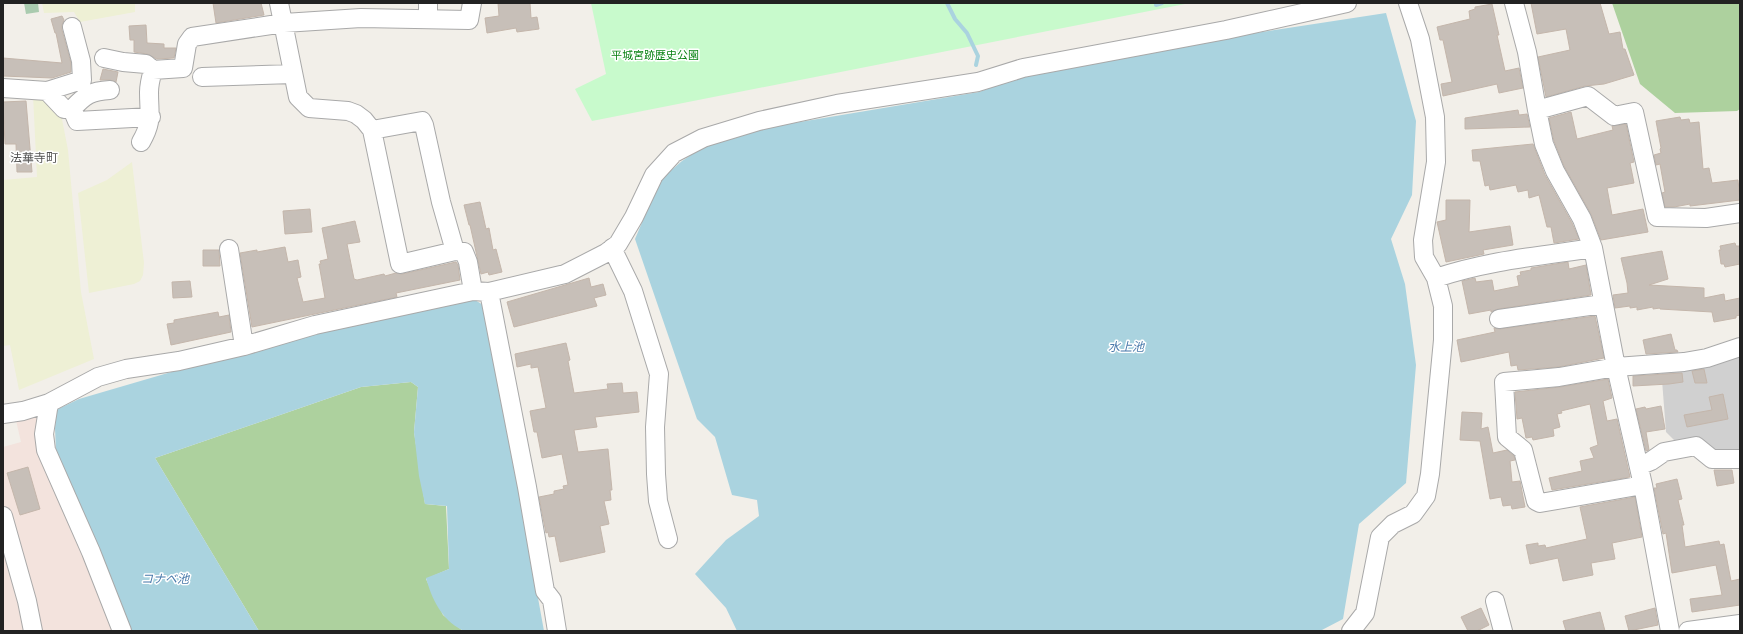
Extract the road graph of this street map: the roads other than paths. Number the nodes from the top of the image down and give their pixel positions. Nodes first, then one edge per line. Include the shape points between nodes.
1 (279, 3) edge
2 (472, 3) edge
3 (1347, 3) edge
4 (1408, 3) edge
5 (1514, 3) edge
6 (361, 10) edge
7 (428, 11) edge
8 (284, 23) junction
9 (72, 27) dead end
10 (104, 58) dead end
11 (153, 70) junction
12 (293, 74) junction
13 (202, 77) dead end
14 (3, 88) edge
15 (110, 90) dead end
16 (47, 91) junction
17 (68, 109) junction
18 (1537, 110) junction
19 (151, 117) junction
20 (372, 130) junction
21 (141, 142) dead end
22 (1740, 213) edge
23 (612, 248) junction
24 (1592, 248) junction
25 (229, 249) dead end
26 (455, 251) junction
27 (1436, 278) junction
28 (481, 292) junction
29 (1603, 304) junction
30 (1499, 319) dead end
31 (244, 346) junction
32 (1740, 347) edge
33 (1616, 366) junction
34 (49, 403) junction
35 (3, 414) edge
36 (1740, 459) edge
37 (1639, 466) junction
38 (1643, 485) junction
39 (3, 516) edge
40 (668, 539) dead end
41 (9, 564) edge
42 (1495, 601) dead end
43 (1740, 624) edge
44 (33, 631) edge
45 (122, 631) edge
46 (557, 631) edge
47 (1351, 631) edge
48 (1503, 631) edge
49 (1670, 631) edge
50 (1688, 631) edge

1 - 8 street
2 - 7 street via 469,20
3 - 23 street via 1226,30 1023,68 978,82 837,104 759,121 703,138 674,153 654,175 634,217 618,244
4 - 27 street via 1420,39 1435,117 1436,162 1423,240 1424,257
5 - 18 street via 1527,52
6 - 7 street
6 - 8 street
8 - 11 street via 192,37 187,44 183,68
8 - 12 street
9 - 16 street via 81,61 82,80
10 - 11 street via 146,64
11 - 19 street via 149,91
12 - 13 street
12 - 20 street via 298,98 309,108 348,111 364,120
14 - 16 street
15 - 17 street via 95,91
16 - 17 street
17 - 19 street via 77,121
18 - 22 street via 1588,96 1614,116 1634,112 1657,217 1706,218
18 - 24 street via 1550,159 1582,219
19 - 21 street
20 - 26 street via 422,121
20 - 26 street via 400,264
23 - 28 street via 565,274
23 - 40 street via 633,291 659,374 655,427 656,474 658,501
24 - 27 street via 1502,261
24 - 29 street
25 - 31 street
26 - 28 street via 464,252
27 - 47 street via 1443,306 1443,340 1426,496 1413,514 1393,524 1380,537 1365,613
28 - 31 street via 315,325
28 - 46 street via 527,487 545,591 552,600
29 - 30 street
29 - 33 street
31 - 34 street via 179,362 119,371 98,377
32 - 33 street via 1707,358 1684,362
33 - 37 street
33 - 38 street via 1559,377 1504,382 1507,437 1523,450 1536,501 1540,503
34 - 35 street
34 - 45 street via 44,434 46,450 91,552
36 - 37 street via 1712,459 1696,446 1664,452
37 - 38 street
38 - 49 street
39 - 41 street
41 - 44 street
42 - 48 street
43 - 50 street

